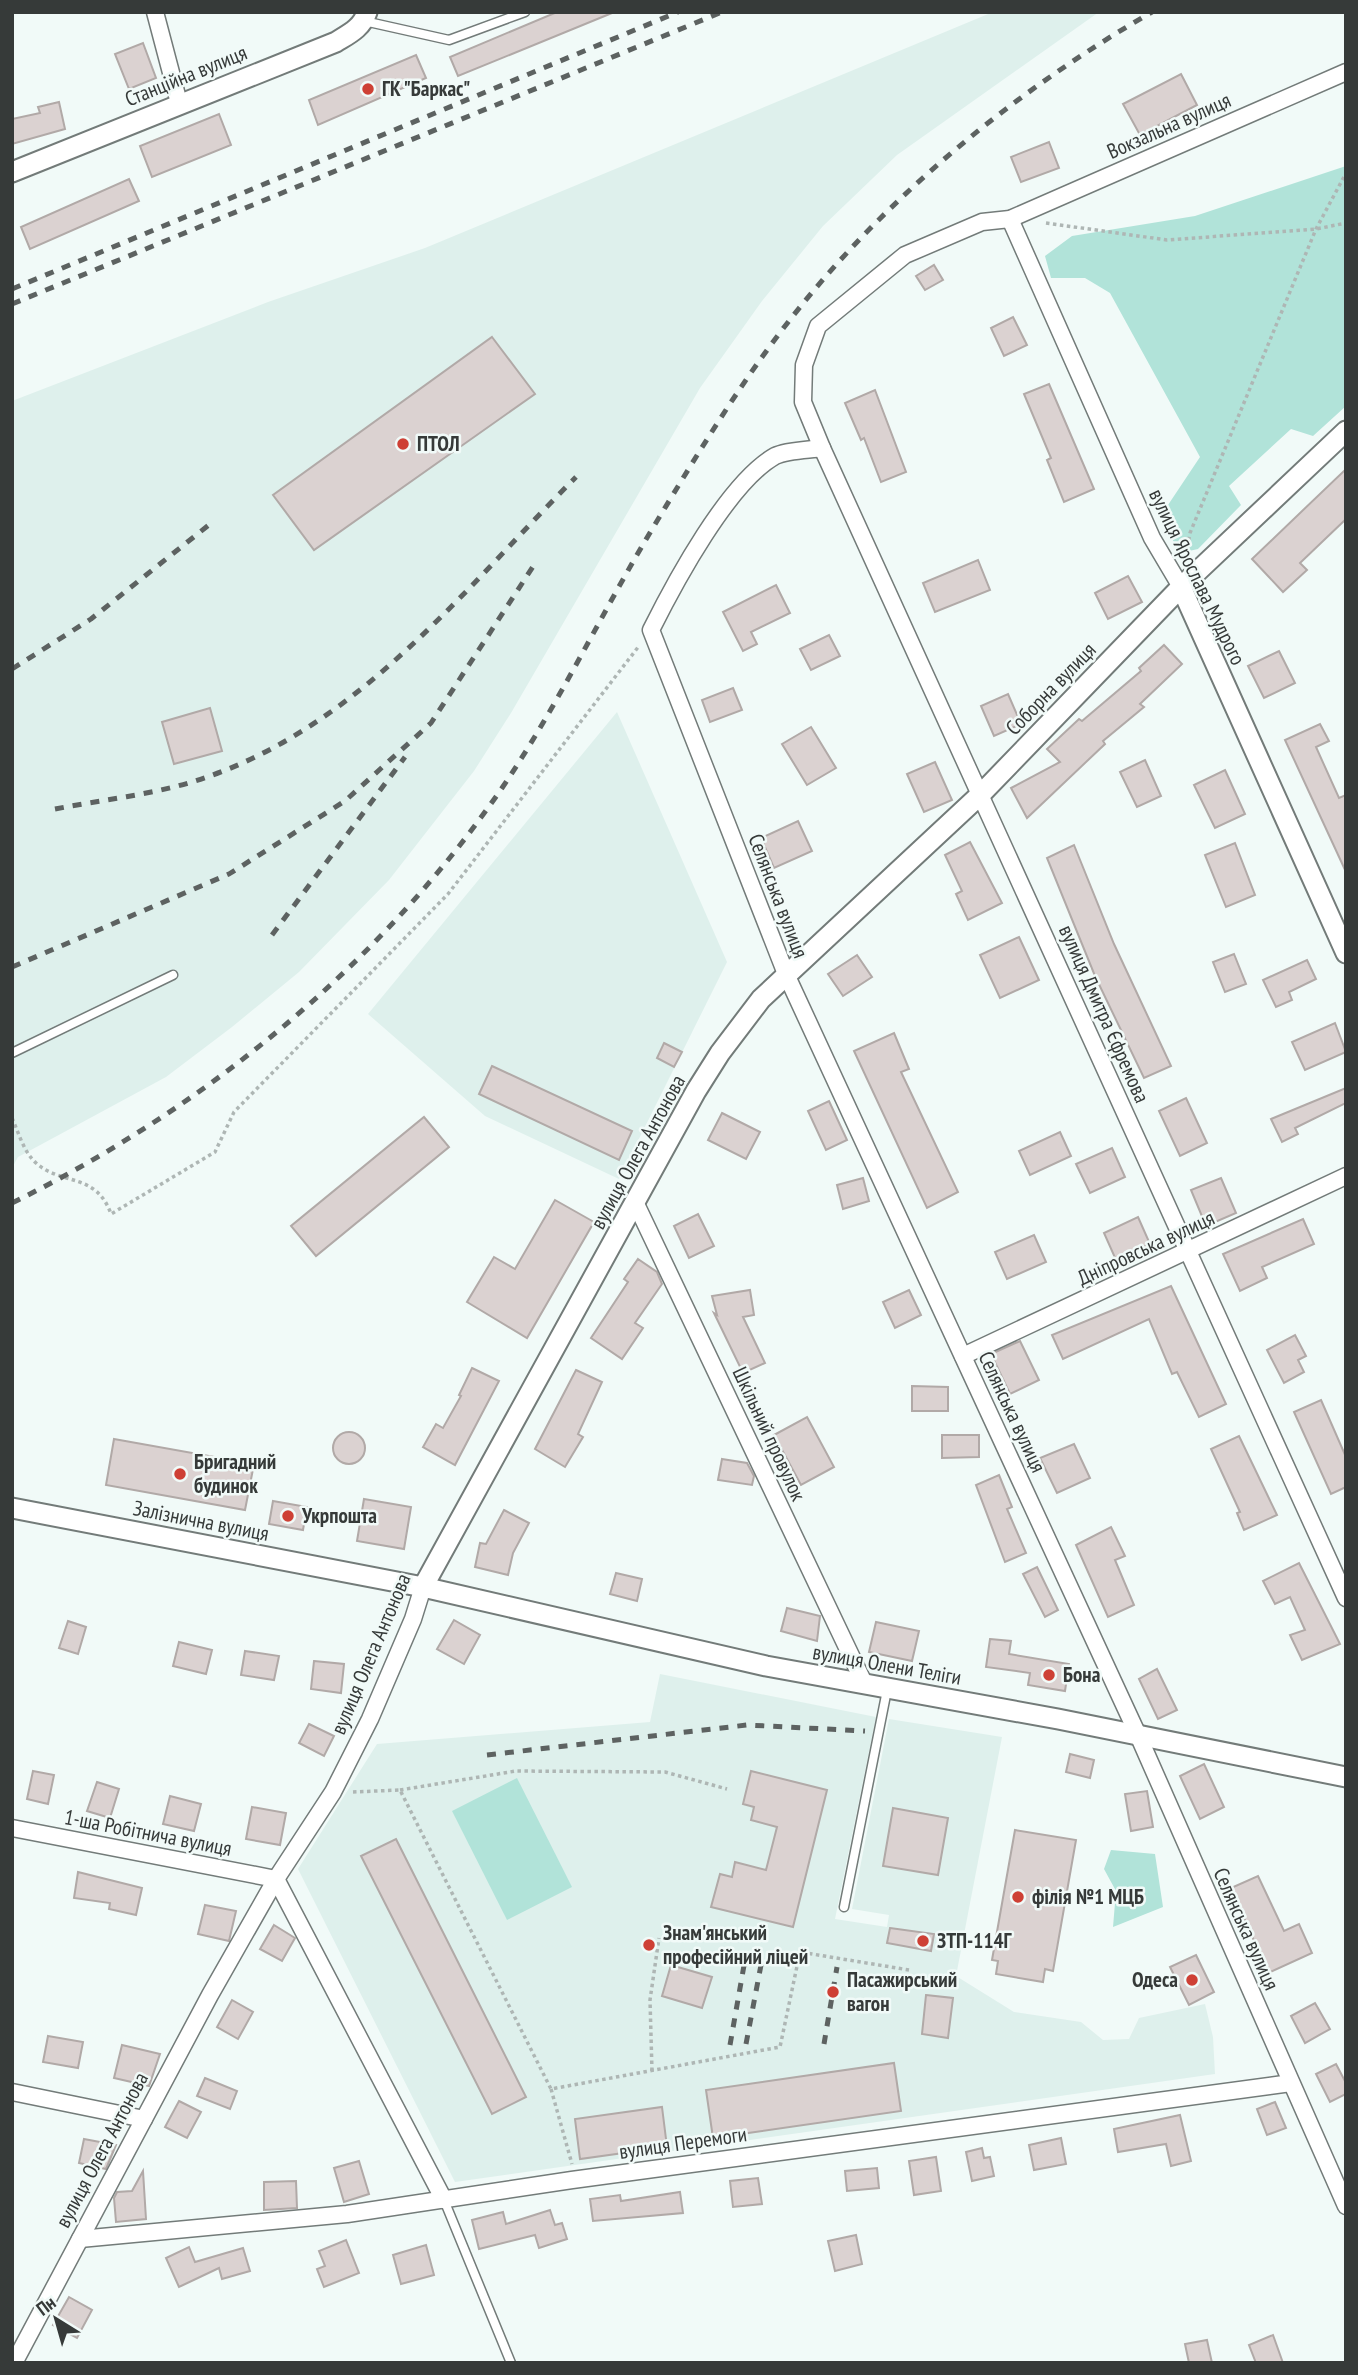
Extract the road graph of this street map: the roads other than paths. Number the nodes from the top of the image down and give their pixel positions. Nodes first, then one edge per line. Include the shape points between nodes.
1 (155, 12) edge
2 (525, 12) edge
3 (365, 17) edge
4 (1346, 72) edge
5 (179, 103) junction
6 (12, 172) edge
7 (1010, 219) junction
8 (1346, 431) edge
9 (822, 448) junction
10 (1181, 587) junction
11 (981, 794) junction
12 (1346, 953) edge
13 (786, 974) junction
14 (173, 975) dead end
15 (12, 1053) edge
16 (1346, 1176) edge
17 (636, 1203) junction
18 (1189, 1251) junction
19 (963, 1356) junction
20 (12, 1508) edge
21 (423, 1587) junction
22 (1346, 1598) edge
23 (864, 1683) junction
24 (888, 1687) junction
25 (1138, 1735) junction
26 (1346, 1777) edge
27 (12, 1828) edge
28 (276, 1880) junction
29 (844, 1907) dead end
30 (1291, 2083) junction
31 (12, 2092) edge
32 (144, 2119) junction
33 (444, 2200) junction
34 (1346, 2206) edge
35 (80, 2239) junction
36 (16, 2354) edge
37 (511, 2363) edge

1 - 5 street
2 - 3 lane via 449,40
3 - 5 street, Станційна вулиця via 336,42
4 - 7 street, Вокзальна вулиця
5 - 6 street, Станційна вулиця
7 - 9 street, Вокзальна вулиця via 982,222 905,255 818,326 804,365 803,402
7 - 10 street, вулиця Ярослава Мудрого via 1152,538
8 - 10 street, Соборна вулиця
9 - 11 street, вулиця Дмитра Єфремова
9 - 13 street, Селянська вулиця via 776,455 741,485 673,588 651,631
10 - 11 street, Соборна вулиця
10 - 12 street, вулиця Ярослава Мудрого
11 - 13 street, Соборна вулиця
11 - 18 street, вулиця Дмитра Єфремова
13 - 17 street, вулиця Олега Антонова via 720,1053
13 - 19 street, Селянська вулиця
14 - 15 lane
16 - 18 street, Дніпровська вулиця
17 - 21 street, вулиця Олега Антонова
17 - 23 street, Шкільний провулок
18 - 19 street, Дніпровська вулиця
18 - 22 street, вулиця Дмитра Єфремова
19 - 25 street, Селянська вулиця
20 - 21 street, Залізнична вулиця
21 - 23 street, вулиця Олени Теліги via 766,1666
21 - 28 street, вулиця Олега Антонова via 375,1707 333,1793
23 - 24 street, вулиця Олени Теліги
24 - 25 street, вулиця Олени Теліги
24 - 29 lane
25 - 26 street, вулиця Олени Теліги
25 - 30 street, Селянська вулиця
27 - 28 street, 1-ша Робітнича вулиця
28 - 32 street, вулиця Олега Антонова
28 - 33 street
30 - 33 street, вулиця Перемоги
30 - 34 street, Селянська вулиця
31 - 32 street
32 - 35 street, вулиця Олега Антонова
33 - 35 street, вулиця Перемоги via 347,2214
33 - 37 lane
35 - 36 street, вулиця Олега Антонова

